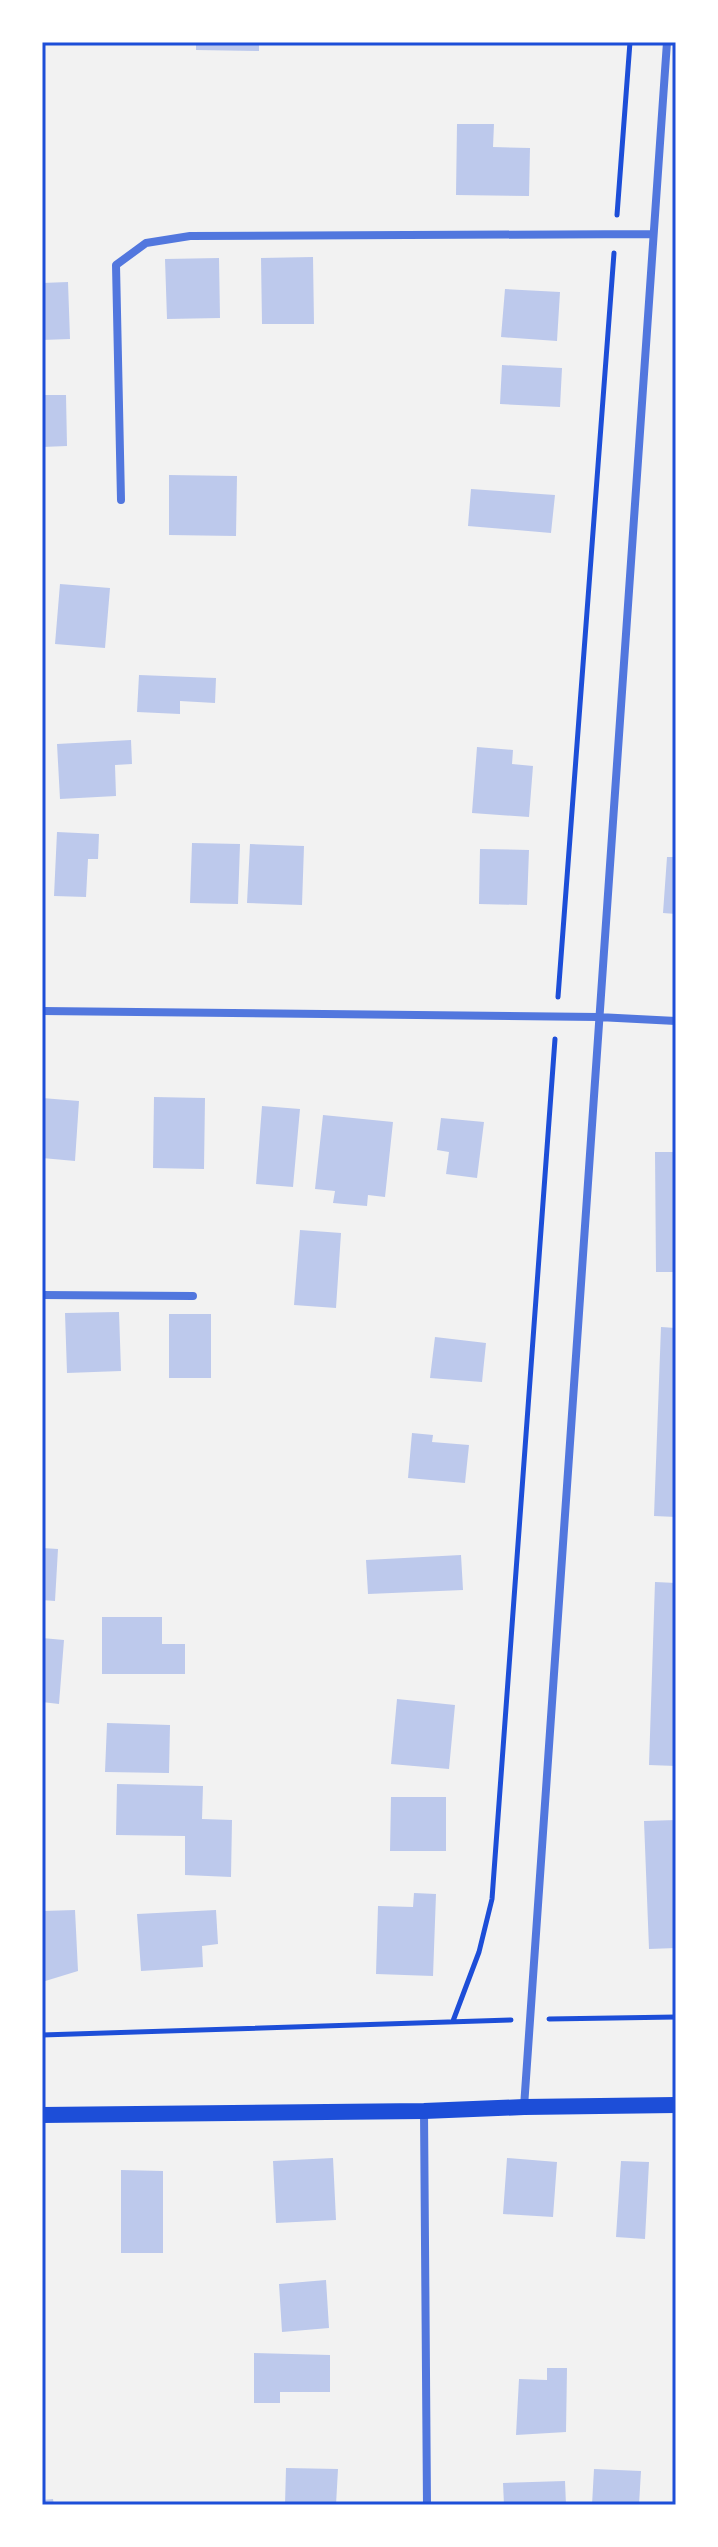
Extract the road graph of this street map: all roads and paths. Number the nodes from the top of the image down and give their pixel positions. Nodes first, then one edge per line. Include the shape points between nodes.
1 (667, 42) edge
2 (653, 234) junction
3 (121, 500) dead end
4 (42, 1011) edge
5 (598, 1017) junction
6 (676, 1021) edge
7 (42, 1295) edge
8 (193, 1296) dead end
9 (676, 2017) edge
10 (530, 2019) junction
11 (42, 2035) edge
12 (676, 2105) edge
13 (524, 2107) junction
14 (424, 2111) junction
15 (42, 2115) edge
16 (427, 2505) edge

1 - 2 street
2 - 3 street via 190,236 146,243 116,265
2 - 5 street
4 - 5 street
5 - 6 street
5 - 10 street
7 - 8 street
9 - 10 path
10 - 11 path
10 - 13 street
12 - 13 main road
13 - 14 main road
14 - 15 main road
14 - 16 street

